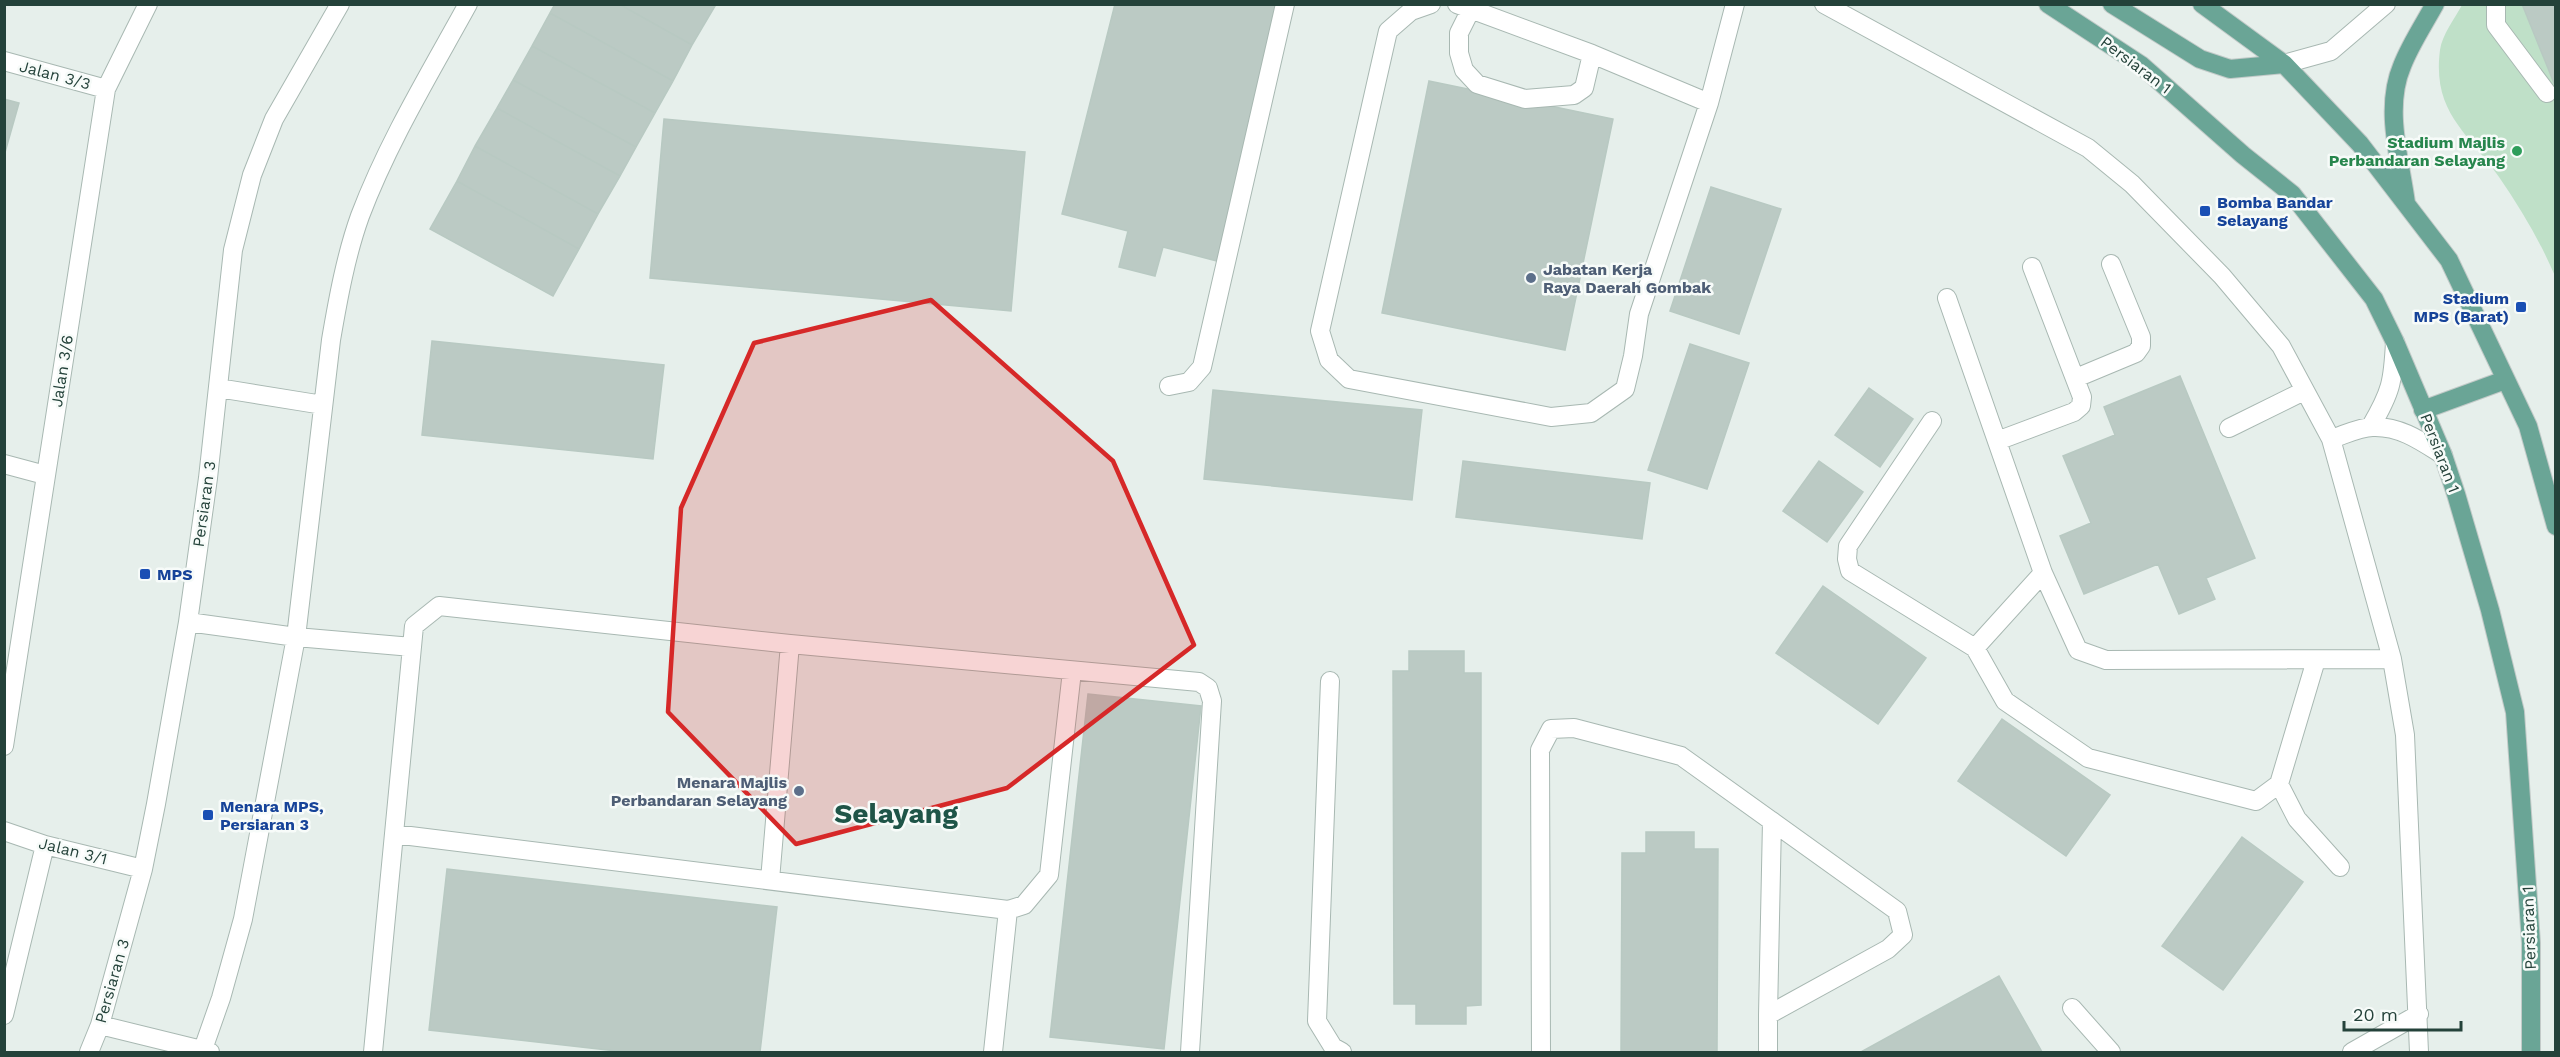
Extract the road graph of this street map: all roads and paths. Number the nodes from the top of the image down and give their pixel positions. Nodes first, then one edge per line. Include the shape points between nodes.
1 (148, 4) edge
2 (340, 4) edge
3 (468, 4) edge
4 (1285, 4) edge
5 (1431, 4) edge
6 (1735, 4) edge
7 (1824, 4) edge
8 (2048, 4) edge
9 (2112, 4) edge
10 (2202, 4) edge
11 (2386, 4) edge
12 (2435, 4) edge
13 (2496, 4) edge
14 (1464, 7) edge
15 (1592, 54) junction
16 (4, 61) edge
17 (2284, 64) junction
18 (106, 89) junction
19 (2547, 93) dead end
20 (1709, 103) junction
21 (2407, 205) junction
22 (2111, 264) dead end
23 (2032, 267) dead end
24 (1947, 298) dead end
25 (2395, 342) junction
26 (2076, 378) junction
27 (2505, 380) junction
28 (1169, 386) dead end
29 (218, 388) junction
30 (2304, 391) junction
31 (323, 405) junction
32 (2424, 410) junction
33 (1932, 421) dead end
34 (2371, 426) junction
35 (2229, 428) dead end
36 (2331, 439) junction
37 (1996, 441) junction
38 (2443, 455) junction
39 (4, 464) edge
40 (45, 475) junction
41 (2556, 526) edge
42 (2043, 573) junction
43 (188, 622) junction
44 (296, 636) junction
45 (790, 644) junction
46 (412, 647) junction
47 (1975, 648) junction
48 (2392, 659) junction
49 (2316, 660) junction
50 (1072, 671) junction
51 (1330, 681) dead end
52 (4, 746) edge
53 (2279, 784) junction
54 (1772, 821) junction
55 (4, 831) edge
56 (394, 834) junction
57 (45, 845) junction
58 (2340, 867) dead end
59 (143, 869) junction
60 (770, 880) junction
61 (1008, 910) junction
62 (2072, 1008) dead end
63 (2419, 1014) junction
64 (4, 1015) edge
65 (1768, 1015) junction
66 (100, 1025) junction
67 (205, 1052) edge
68 (89, 1053) edge
69 (373, 1053) edge
70 (993, 1053) edge
71 (1190, 1053) edge
72 (1342, 1053) edge
73 (1541, 1053) edge
74 (1768, 1053) edge
75 (2111, 1053) edge
76 (2352, 1053) edge
77 (2419, 1053) edge
78 (2530, 1053) edge

1 - 18 street, Jalan 3/6
2 - 29 street, Persiaran 3 via 274,119 252,175 233,250
3 - 31 street via 397,132 360,217 330,340
4 - 28 street via 1202,367 1189,382
5 - 20 street via 1411,11 1388,31 1320,331 1329,360 1349,379 1551,417 1591,413 1625,389 1639,314
6 - 20 street
7 - 30 street via 2088,148 2132,184 2222,276 2281,346
8 - 25 main road, Persiaran 1 via 2141,65 2292,194 2374,299
9 - 17 main road via 2200,58 2230,69
10 - 17 main road
11 - 17 street via 2331,51
12 - 21 main road via 2401,66 2395,93 2394,119
13 - 19 street via 2496,25
14 - 15 street
14 - 15 street via 1459,53 1464,70 1477,84 1525,99 1574,95 1584,88
15 - 20 street
16 - 18 street, Jalan 3/3
17 - 21 main road via 2360,144
18 - 40 street, Jalan 3/6
21 - 27 main road via 2449,260
22 - 26 street via 2141,337 2141,346 2136,353
23 - 26 street
24 - 37 street
25 - 32 main road, Persiaran 1
25 - 34 street via 2388,398
26 - 37 street via 2082,397 2081,406 2074,412
27 - 32 main road
27 - 41 main road via 2528,426
29 - 31 street
29 - 43 street, Persiaran 3
30 - 35 street
30 - 36 street
31 - 44 street
32 - 38 main road, Persiaran 1
33 - 47 street via 1848,546 1847,559 1850,571
34 - 36 street
34 - 38 street via 2412,435
36 - 48 street
37 - 42 street
38 - 78 main road, Persiaran 1 via 2490,610 2515,712 2531,943
39 - 40 street
40 - 52 street, Jalan 3/6
42 - 47 street
42 - 49 street via 2078,650 2106,660
43 - 44 street
43 - 59 street, Persiaran 3
44 - 46 street
44 - 67 street via 243,919
45 - 46 street via 439,606 414,626
45 - 50 street
45 - 60 street
46 - 56 street
47 - 53 street via 2005,700 2088,758 2256,801
48 - 49 street
48 - 63 street via 2405,735
49 - 53 street
50 - 61 street via 1048,875 1024,905
50 - 71 street via 1199,682 1208,688 1212,700
51 - 72 street via 1317,1021 1333,1047
53 - 58 street via 2297,819
54 - 65 street
54 - 65 street via 1897,911 1903,934 1888,949
54 - 73 street via 1681,756 1574,728 1551,729 1540,750
55 - 57 street, Jalan 3/1
56 - 60 street
56 - 69 street
57 - 59 street, Jalan 3/1
57 - 64 street
59 - 66 street, Persiaran 3
60 - 61 street
61 - 70 street
62 - 75 street
63 - 76 street
63 - 77 street
65 - 74 street
66 - 67 street
66 - 68 street, Persiaran 3

